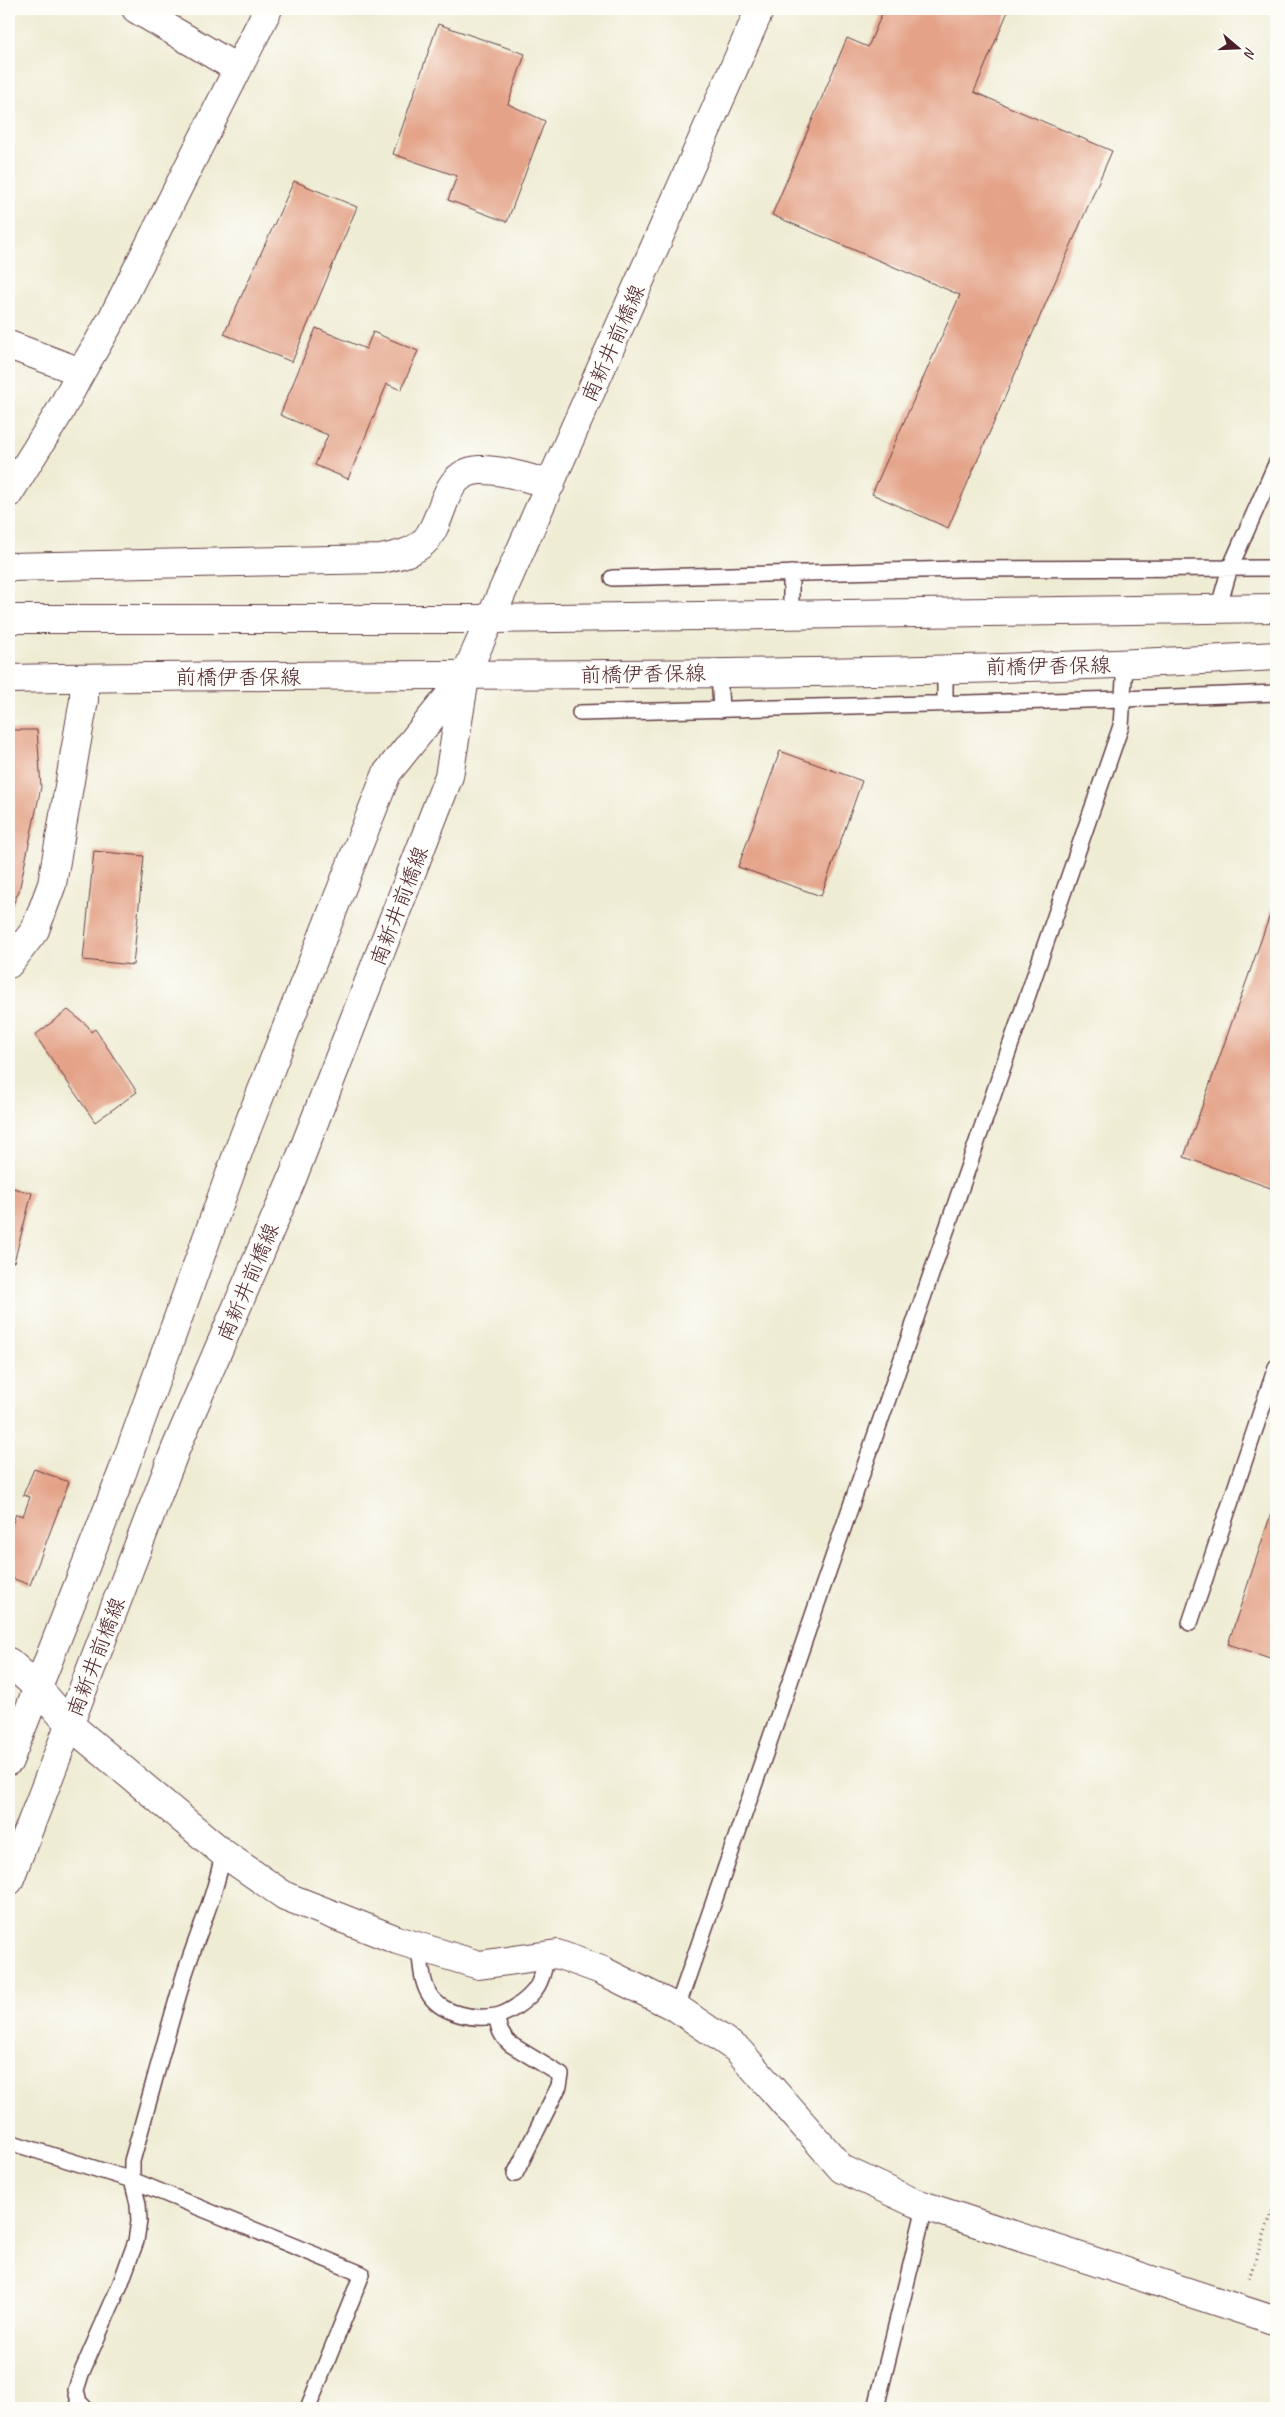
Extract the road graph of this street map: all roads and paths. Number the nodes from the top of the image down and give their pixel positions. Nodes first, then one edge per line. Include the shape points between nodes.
1 (136, 9) edge
2 (268, 9) edge
3 (760, 9) edge
4 (238, 69) junction
5 (9, 345) edge
6 (81, 372) junction
7 (1276, 464) edge
8 (551, 484) junction
9 (9, 493) edge
10 (9, 567) edge
11 (1230, 568) junction
12 (1276, 568) edge
13 (791, 573) junction
14 (612, 578) dead end
15 (1276, 608) edge
16 (1218, 609) junction
17 (791, 615) junction
18 (492, 618) junction
19 (9, 619) edge
20 (1276, 656) edge
21 (1125, 665) junction
22 (945, 668) junction
23 (719, 672) junction
24 (465, 676) junction
25 (84, 678) junction
26 (9, 679) edge
27 (1276, 693) edge
28 (1123, 700) junction
29 (945, 704) junction
30 (721, 710) junction
31 (580, 713) dead end
32 (9, 964) edge
33 (1276, 1368) edge
34 (1190, 1623) dead end
35 (9, 1662) edge
36 (37, 1687) junction
37 (70, 1725) junction
38 (9, 1760) edge
39 (223, 1853) junction
40 (9, 1881) edge
41 (419, 1948) junction
42 (547, 1956) junction
43 (677, 2008) junction
44 (497, 2016) junction
45 (9, 2142) edge
46 (516, 2174) dead end
47 (132, 2180) junction
48 (1276, 2201) edge
49 (925, 2206) junction
50 (1238, 2308) junction
51 (1276, 2321) edge
52 (85, 2408) edge
53 (308, 2408) edge
54 (876, 2408) edge

1 - 4 main road
2 - 4 main road
3 - 8 main road, 南新井前橋線
4 - 6 main road via 113,318
5 - 6 main road
6 - 9 main road
7 - 11 lane
8 - 10 main road via 480,470 462,474 450,486 424,542 403,554 381,559
8 - 18 main road, 南新井前橋線
11 - 12 lane
11 - 13 lane
11 - 16 lane
13 - 14 lane
13 - 17 lane
15 - 16 main road
16 - 17 main road
17 - 18 main road
18 - 19 main road
18 - 24 main road, 南新井前橋線
20 - 21 main road, 前橋伊香保線
21 - 22 main road, 前橋伊香保線
21 - 28 lane
22 - 23 main road, 前橋伊香保線
22 - 29 lane
23 - 24 main road, 前橋伊香保線
23 - 30 lane
24 - 25 main road, 前橋伊香保線
24 - 36 main road, 南新井前橋線 via 387,773 242,1141 122,1473
24 - 37 main road, 南新井前橋線 via 449,776 292,1179 176,1448
25 - 26 main road, 前橋伊香保線
25 - 32 main road via 84,700 52,884 35,930
27 - 28 lane
28 - 29 lane
28 - 43 lane via 1121,726
29 - 30 lane
30 - 31 lane
33 - 34 lane
35 - 36 main road
36 - 37 main road
36 - 38 main road, 南新井前橋線
37 - 39 main road
37 - 40 main road, 南新井前橋線
39 - 41 main road via 285,1896
39 - 47 lane via 218,1882 174,2008 132,2161
41 - 42 main road via 479,1964
41 - 44 lane via 422,1973 428,1992 437,2005 471,2017
42 - 43 main road via 558,1954 601,1970
42 - 44 lane via 534,1992
43 - 49 main road via 738,2050 842,2170
44 - 46 lane via 498,2027 510,2044 561,2075 559,2086
45 - 47 lane
47 - 52 lane via 138,2204 136,2241 76,2390 79,2402
47 - 53 lane via 362,2274
48 - 50 path
49 - 50 main road
49 - 54 lane
50 - 51 main road

